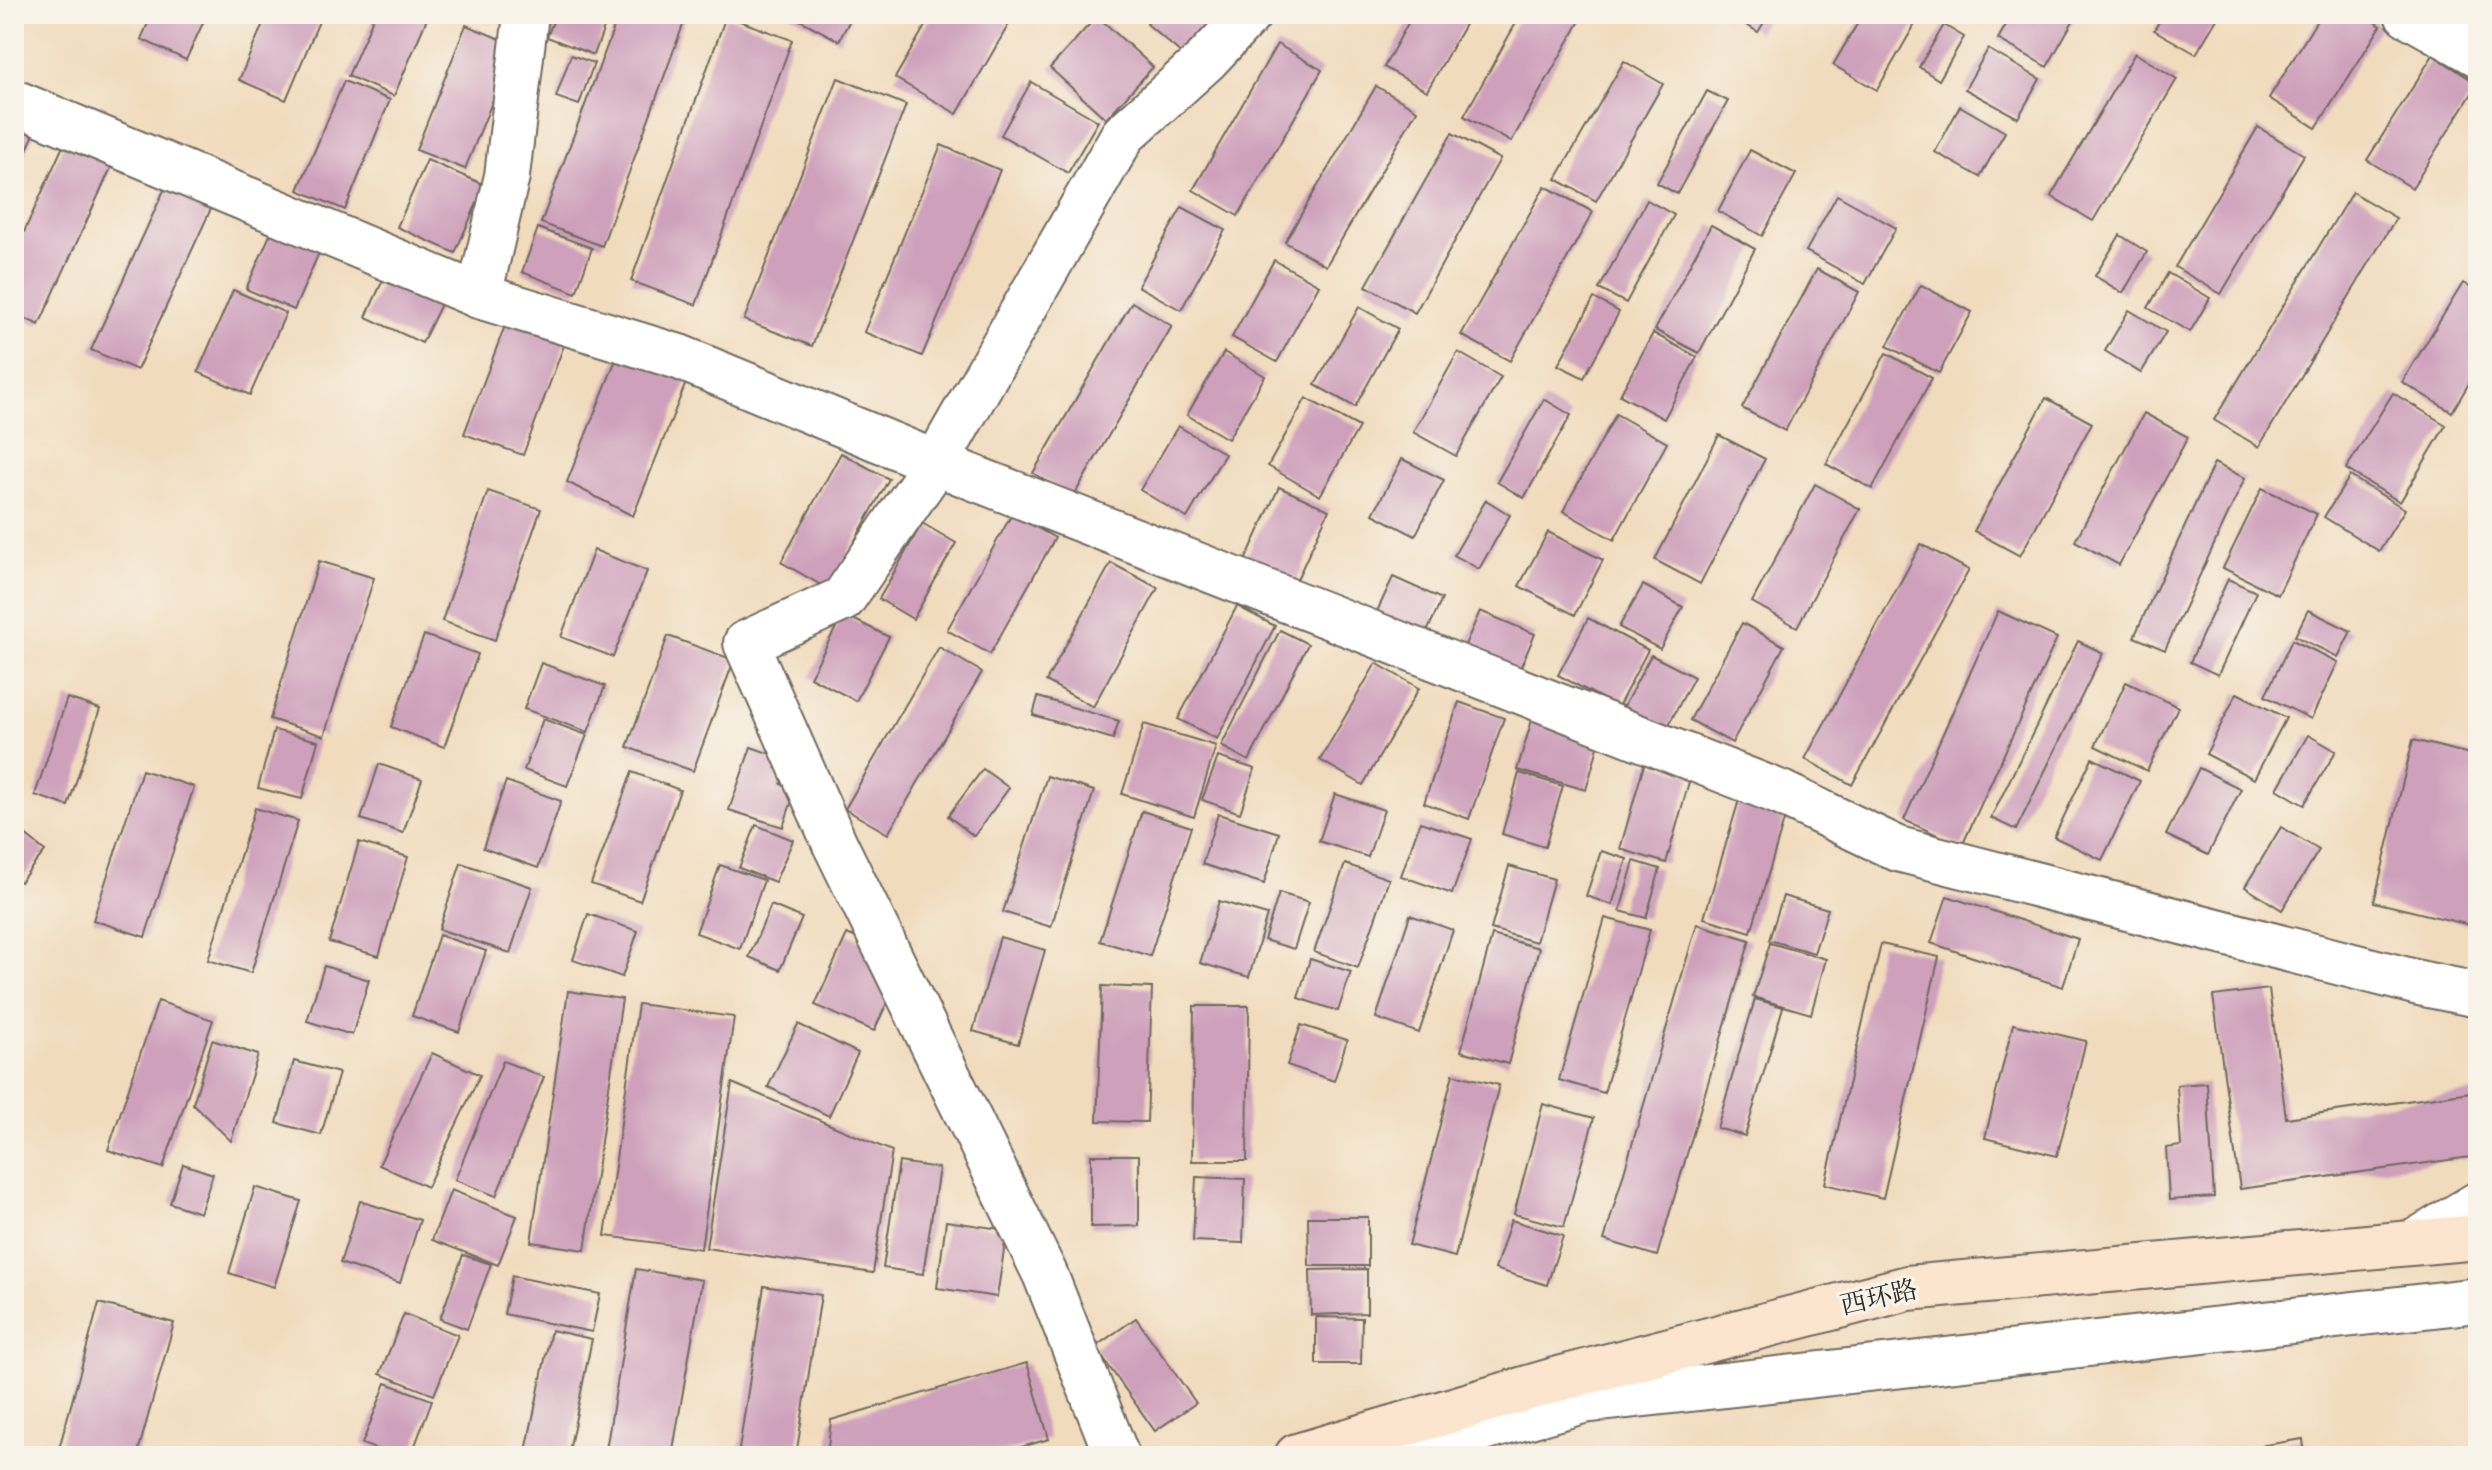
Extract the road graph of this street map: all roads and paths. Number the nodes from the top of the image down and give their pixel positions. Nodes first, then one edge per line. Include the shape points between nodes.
1 (526, 14) edge
2 (1249, 14) edge
3 (2407, 14) edge
4 (2478, 54) edge
5 (14, 102) edge
6 (479, 296) junction
7 (936, 463) junction
8 (2478, 995) edge
9 (2478, 1204) edge
10 (2478, 1237) edge
11 (2416, 1241) junction
12 (2478, 1300) edge
13 (1117, 1456) edge
14 (1297, 1456) edge
15 (1386, 1456) edge

1 - 6 street via 507,176
2 - 7 street via 1123,135
3 - 4 street
5 - 6 street
6 - 7 street via 679,357
7 - 8 street via 1781,793 1898,849
7 - 13 street via 843,599 746,643 835,844 1045,1274
9 - 11 street
10 - 11 main road, 西环路
11 - 14 main road, 西环路 via 1908,1288 1555,1380
12 - 15 street via 1583,1401

